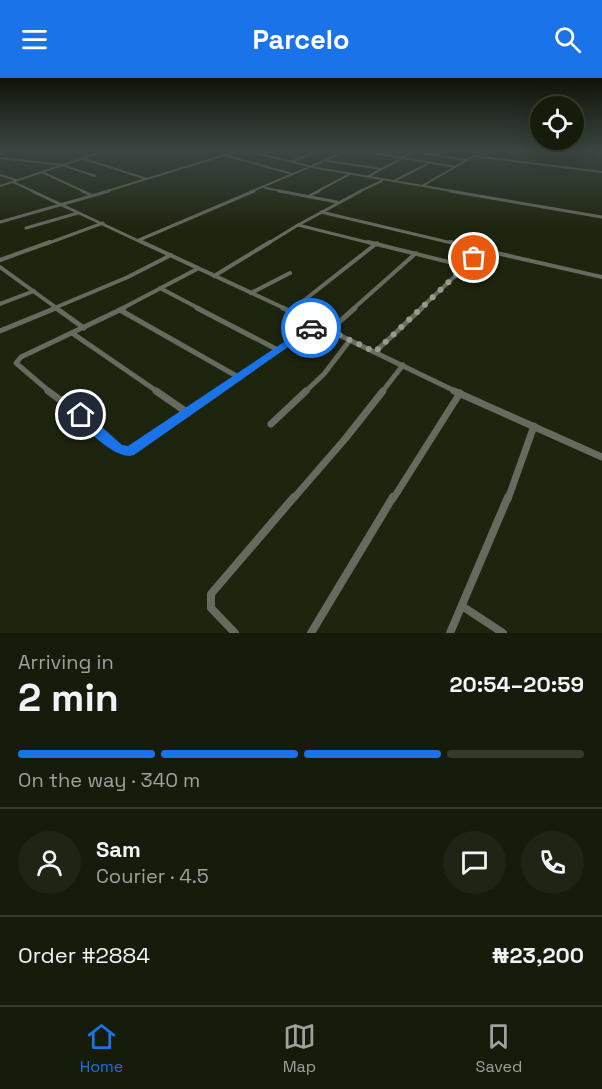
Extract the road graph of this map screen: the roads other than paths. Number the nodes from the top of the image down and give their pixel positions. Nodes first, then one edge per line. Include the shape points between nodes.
1 (5, 177) edge
2 (27, 177) edge
3 (52, 177) edge
4 (141, 177) edge
5 (155, 177) edge
6 (287, 177) edge
7 (345, 177) edge
8 (371, 177) edge
9 (401, 177) edge
10 (438, 177) edge
11 (148, 179) junction
12 (385, 180) junction
13 (15, 181) junction
14 (393, 181) junction
15 (0, 186) edge
16 (422, 186) junction
17 (263, 187) junction
18 (91, 195) junction
19 (309, 196) junction
20 (337, 202) junction
21 (60, 205) junction
22 (320, 212) junction
23 (78, 213) junction
24 (602, 217) edge
25 (0, 222) edge
26 (103, 223) junction
27 (298, 225) junction
28 (26, 228) dead end
29 (139, 240) junction
30 (377, 243) junction
31 (483, 250) junction
32 (416, 253) junction
33 (171, 255) junction
34 (0, 260) edge
35 (465, 266) junction
36 (0, 267) edge
37 (197, 269) junction
38 (290, 273) dead end
39 (214, 276) junction
40 (602, 277) edge
41 (160, 288) junction
42 (34, 291) junction
43 (251, 293) junction
44 (0, 304) edge
45 (57, 307) junction
46 (120, 310) junction
47 (291, 311) junction
48 (317, 324) junction
49 (84, 328) junction
50 (330, 330) junction
51 (0, 331) edge
52 (72, 333) junction
53 (350, 340) junction
54 (278, 350) junction
55 (375, 352) junction
56 (403, 365) junction
57 (240, 378) junction
58 (460, 393) junction
59 (188, 413) junction
60 (271, 424) dead end
61 (534, 426) junction
62 (602, 457) edge
63 (462, 606) junction
64 (235, 633) edge
65 (311, 633) edge
66 (450, 633) edge
67 (504, 633) edge

1 - 13 street
2 - 13 street
3 - 18 street
4 - 11 street
5 - 11 street
6 - 17 street
7 - 19 street
8 - 12 street
9 - 14 street
10 - 16 street
11 - 18 street
12 - 14 street
12 - 20 street
13 - 15 street
13 - 21 street
14 - 16 street
16 - 24 street
17 - 19 street
17 - 29 street
18 - 21 street
19 - 20 street
20 - 22 street
21 - 23 street
21 - 25 street
22 - 27 street
22 - 31 street
23 - 26 street
23 - 28 street
26 - 29 street
26 - 34 street
27 - 30 street
27 - 39 street
29 - 33 street
30 - 32 street
30 - 47 street
31 - 35 street
31 - 40 street
32 - 35 street
32 - 50 street
33 - 37 street
33 - 45 street
35 - 55 street
36 - 42 street
37 - 39 street
37 - 41 street
38 - 43 street
39 - 43 street
41 - 46 street
41 - 54 street
42 - 44 street
42 - 45 street
43 - 47 street
45 - 49 street
45 - 51 street
46 - 49 street
46 - 57 street
47 - 48 street
48 - 50 street
48 - 54 street
49 - 52 street
50 - 53 street
52 - 59 street
52 - 59 street via 16,363 122,452 134,450
53 - 55 street
53 - 60 street via 324,374
54 - 57 street
55 - 56 street
56 - 58 street
56 - 64 street via 345,439 216,586 211,608
57 - 59 street
58 - 61 street
58 - 65 street
61 - 62 street
61 - 63 street
63 - 66 street
63 - 67 street

